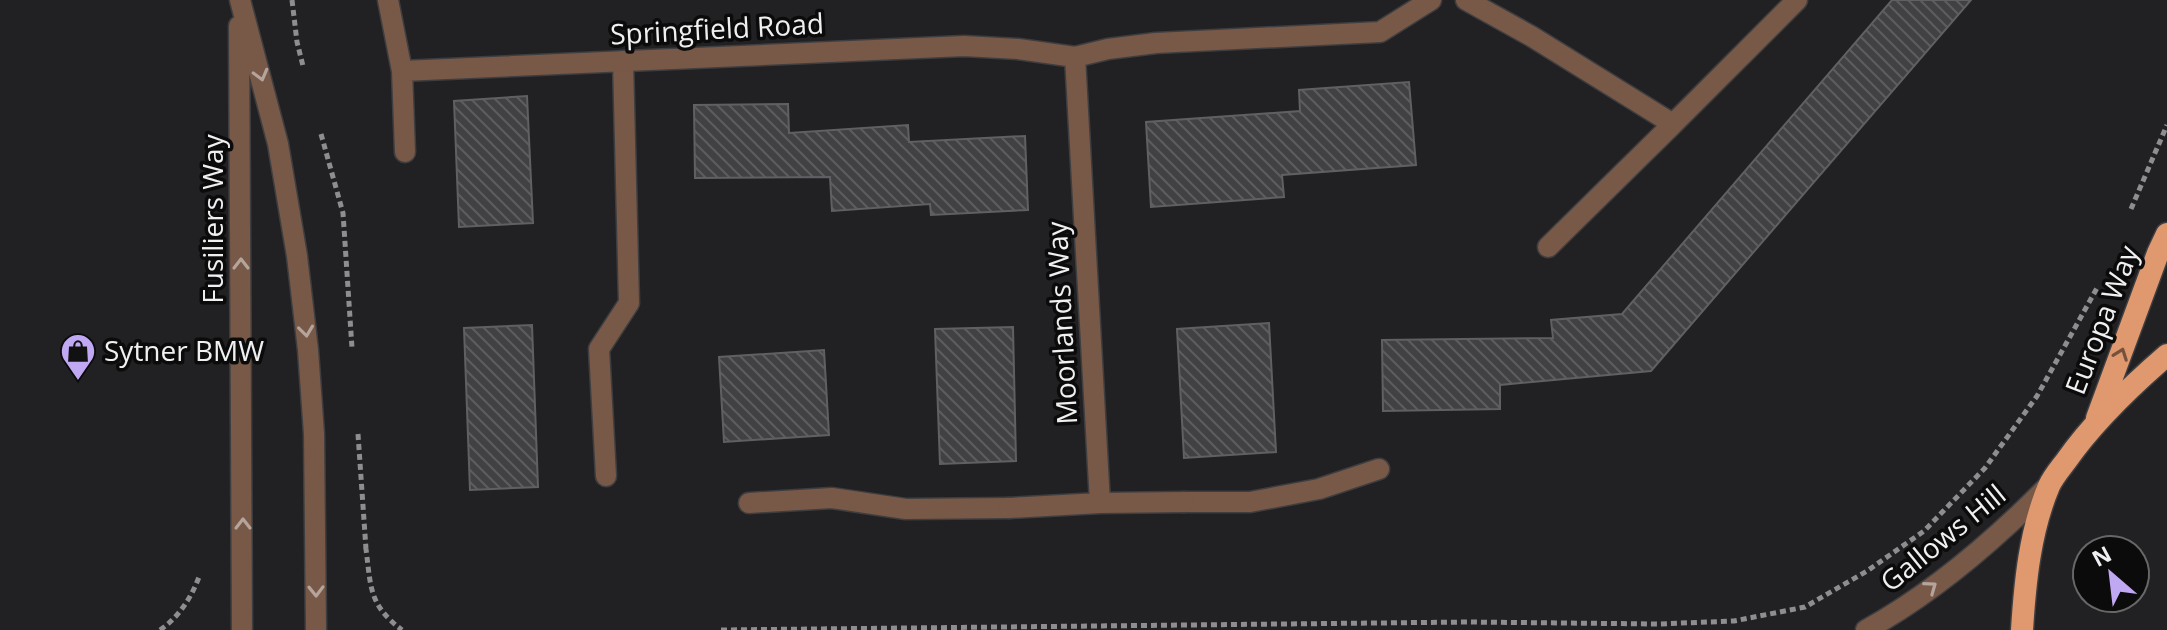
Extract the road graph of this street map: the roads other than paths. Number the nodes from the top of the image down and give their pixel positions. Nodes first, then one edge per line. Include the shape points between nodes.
1 (240, 0) edge
2 (388, 0) edge
3 (1431, 0) edge
4 (1466, 0) edge
5 (1797, 0) edge
6 (1075, 57) junction
7 (623, 61) junction
8 (402, 71) junction
9 (1673, 124) junction
10 (405, 152) dead end
11 (2167, 234) edge
12 (1548, 247) dead end
13 (2167, 355) edge
14 (2094, 427) junction
15 (1379, 469) dead end
16 (606, 476) dead end
17 (2050, 484) junction
18 (749, 503) dead end
19 (1100, 503) junction
20 (242, 630) edge
21 (316, 630) edge
22 (1866, 630) edge
23 (2022, 630) edge

20 -> 1 street, Fusiliers Way
1 -> 21 street via 278,144 299,272 314,434
2 - 8 street
3 - 6 street, Springfield Road via 1380,32 1156,43
4 - 9 street
5 - 9 street
6 - 7 street, Springfield Road via 964,46
6 - 19 street, Moorlands Way
7 - 8 street, Springfield Road
7 - 16 street via 629,303 599,349
8 - 10 street
9 - 12 street
14 -> 11 highway, Europa Way
13 - 14 highway
14 - 17 highway
15 - 19 street via 1319,489 1250,502
22 -> 17 street, Gallows Hill via 1973,557
17 - 23 highway via 2035,530
18 - 19 street via 832,498 906,509

